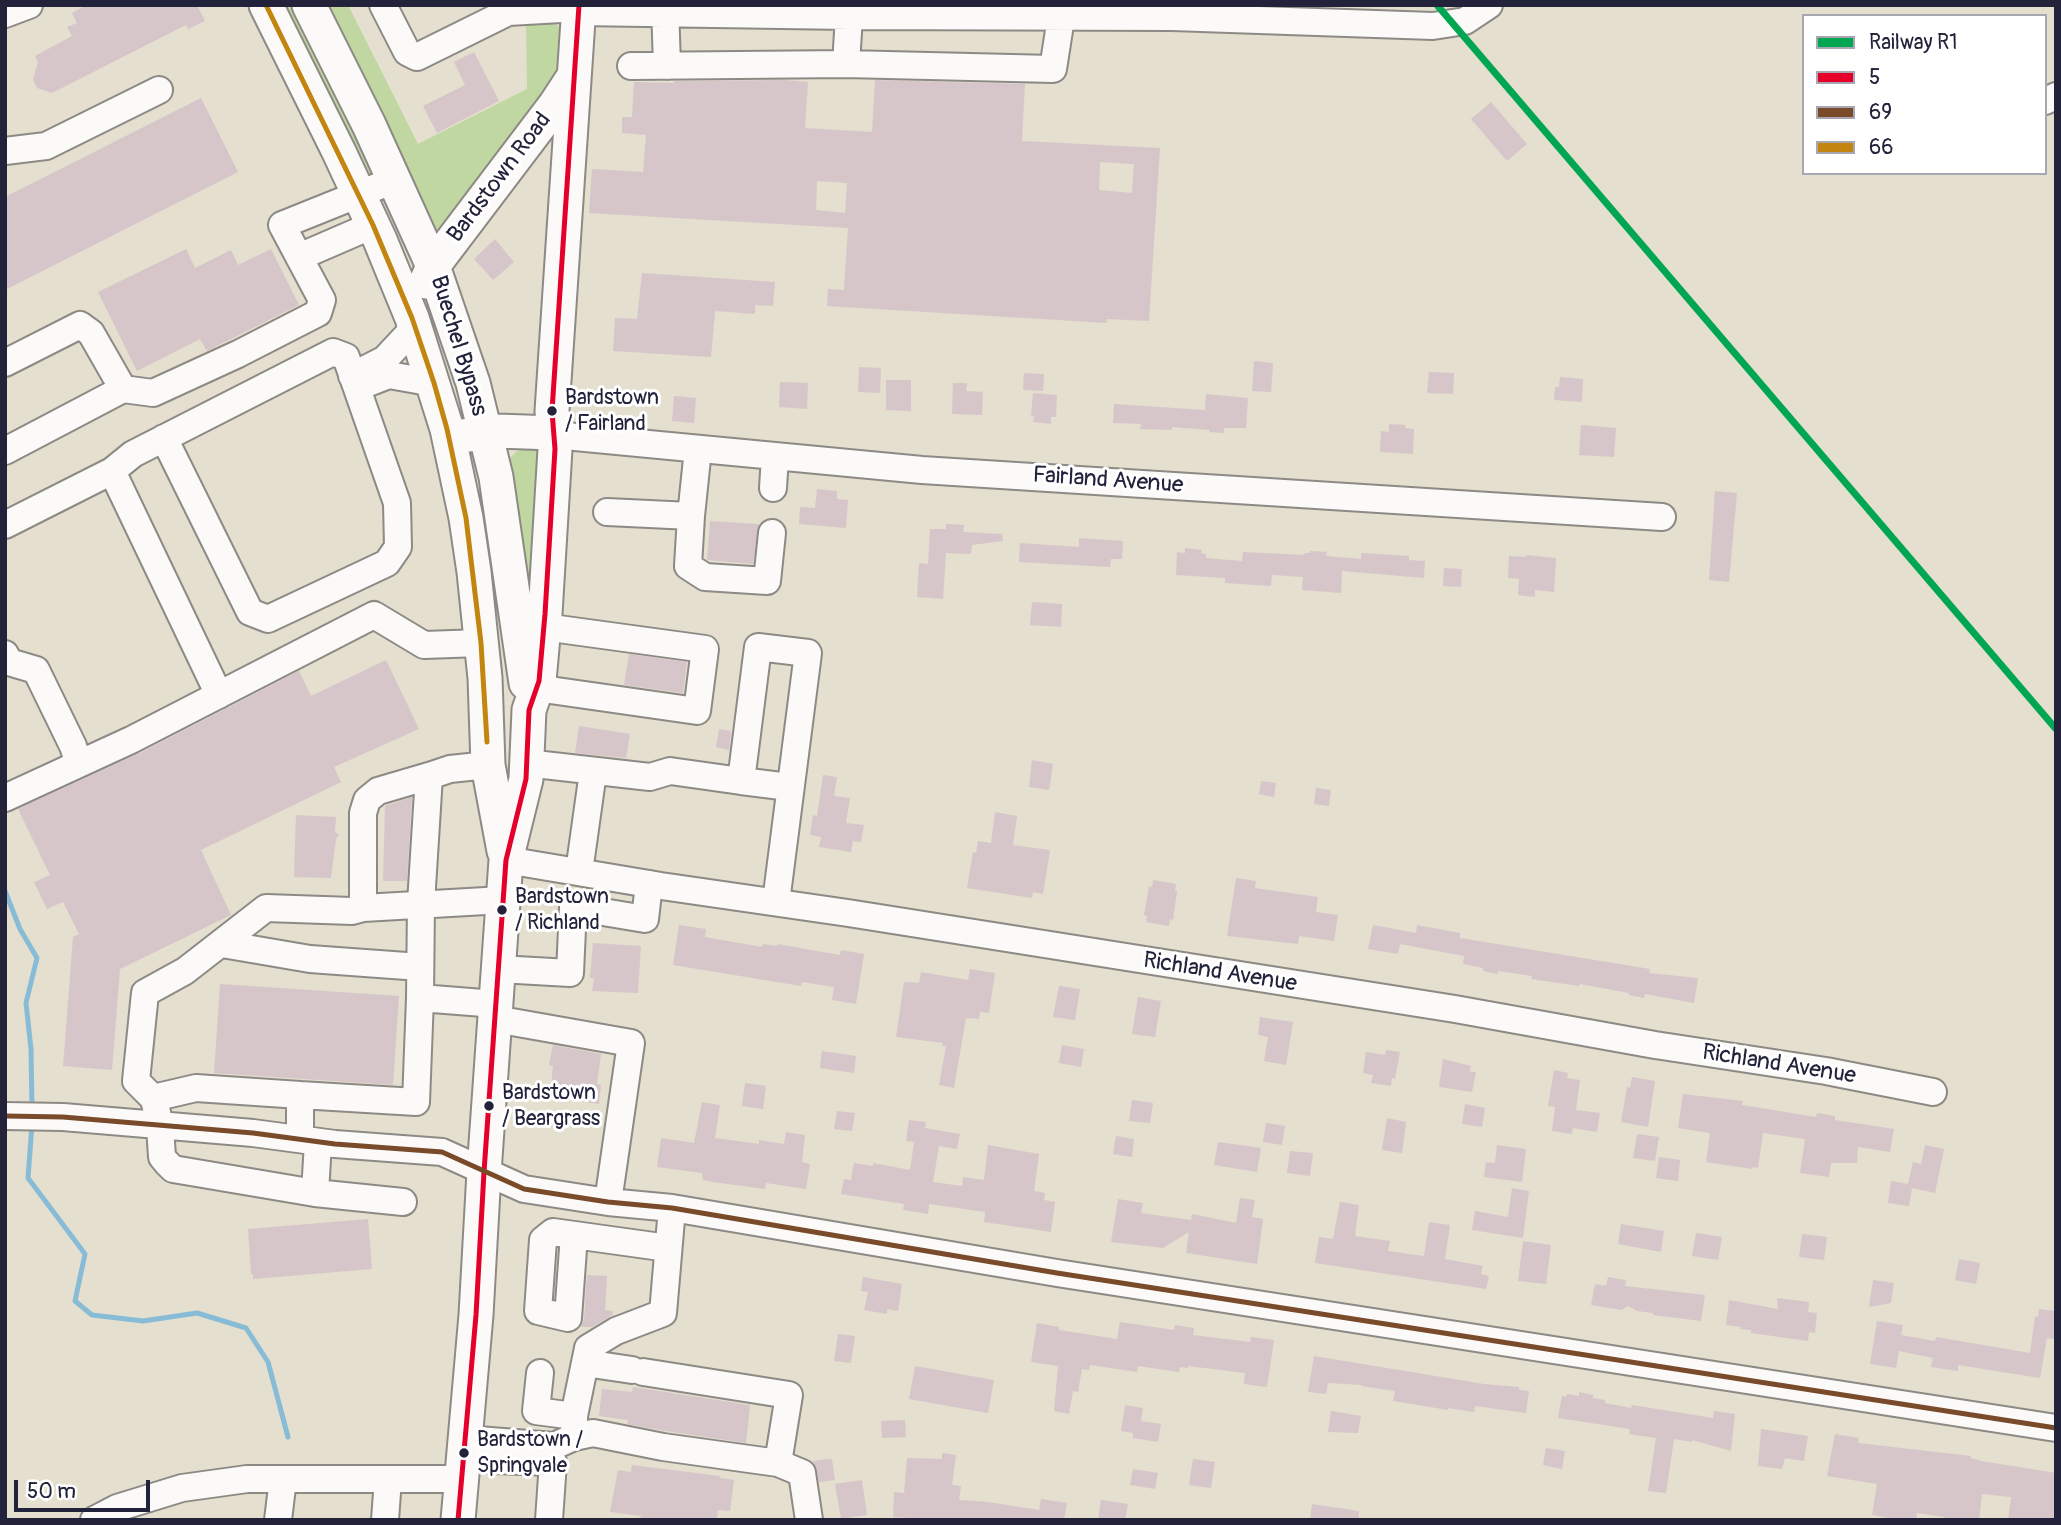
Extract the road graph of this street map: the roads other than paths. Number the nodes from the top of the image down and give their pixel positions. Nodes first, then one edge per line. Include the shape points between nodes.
1 (29, 5) edge
2 (266, 5) edge
3 (309, 5) edge
4 (383, 5) edge
5 (1489, 5) edge
6 (507, 9) edge
7 (579, 9) edge
8 (614, 9) edge
9 (665, 10) edge
10 (781, 10) edge
11 (958, 11) edge
12 (1062, 11) edge
13 (838, 12) edge
14 (1313, 13) edge
15 (5, 14) edge
16 (846, 64) junction
17 (631, 66) dead end
18 (667, 66) junction
19 (573, 76) junction
20 (159, 90) dead end
21 (5, 151) edge
22 (394, 180) junction
23 (359, 193) junction
24 (373, 225) junction
25 (299, 257) junction
26 (433, 266) junction
27 (414, 323) junction
28 (5, 363) edge
29 (354, 382) junction
30 (434, 383) junction
31 (123, 389) junction
32 (484, 433) junction
33 (554, 433) junction
34 (164, 438) junction
35 (449, 438) junction
36 (698, 449) junction
37 (5, 451) edge
38 (775, 456) junction
39 (112, 471) junction
40 (773, 488) dead end
41 (607, 512) dead end
42 (691, 516) junction
43 (1662, 517) dead end
44 (5, 525) edge
45 (772, 533) dead end
46 (544, 627) junction
47 (481, 643) junction
48 (5, 654) edge
49 (219, 695) junction
50 (532, 699) junction
51 (79, 764) junction
52 (526, 764) junction
53 (488, 765) junction
54 (593, 772) junction
55 (429, 775) junction
56 (741, 781) junction
57 (789, 787) junction
58 (5, 798) edge
59 (506, 860) junction
60 (579, 872) junction
61 (649, 884) junction
62 (503, 900) junction
63 (776, 902) junction
64 (421, 903) junction
65 (363, 908) junction
66 (222, 944) junction
67 (420, 967) junction
68 (499, 969) junction
69 (419, 999) junction
70 (496, 1011) junction
71 (1933, 1093) dead end
72 (300, 1095) junction
73 (153, 1098) junction
74 (14, 1116) edge
75 (160, 1126) junction
76 (309, 1140) junction
77 (484, 1172) junction
78 (315, 1193) junction
79 (403, 1202) dead end
80 (608, 1202) junction
81 (672, 1208) junction
82 (668, 1248) junction
83 (587, 1355) junction
84 (540, 1373) dead end
85 (2056, 1428) edge
86 (564, 1440) junction
87 (463, 1459) junction
88 (778, 1463) junction
89 (283, 1479) junction
90 (388, 1479) junction
91 (94, 1520) edge
92 (278, 1520) edge
93 (385, 1520) edge
94 (458, 1520) edge
95 (549, 1520) edge
96 (809, 1520) edge

1 - 15 street
2 - 23 main road, Buechel Bypass
3 - 22 main road, Buechel Bypass
4 - 6 street via 407,52 417,57
5 - 14 street via 1465,21 1433,26
6 - 7 street
7 - 8 street
7 - 19 main road, Bardstown Road
8 - 9 street
9 - 10 street
9 - 18 street
10 - 13 street
11 - 12 street
11 - 13 street
12 - 14 street via 1172,17
12 - 16 street via 1053,69
13 - 16 street
16 - 18 street
17 - 18 street
19 - 26 main road, Bardstown Road
19 - 33 main road, Bardstown Road
20 - 21 street via 46,146
22 - 23 street
22 - 26 main road, Buechel Bypass
23 - 24 main road, Buechel Bypass
23 - 25 street via 282,225
24 - 25 street
24 - 27 main road, Buechel Bypass
25 - 31 street via 322,300 318,313 153,393
26 - 27 main road, Bardstown Road
26 - 32 main road, Buechel Bypass via 473,383
27 - 29 street via 385,359
27 - 30 main road, Buechel Bypass
28 - 31 street via 80,326 92,333
29 - 30 street via 389,375
29 - 34 street via 346,357 333,352
29 - 34 street via 397,503 398,547 387,564 268,620 250,612
30 - 35 main road, Buechel Bypass
31 - 37 street
32 - 33 main road
32 - 35 main road
32 - 50 main road, Buechel Bypass via 496,477
33 - 36 street, Fairland Avenue
33 - 46 main road, Bardstown Road
34 - 39 street
35 - 47 main road, Bardstown Road via 466,517
36 - 38 street, Fairland Avenue
36 - 42 street
38 - 40 street
38 - 43 street, Fairland Avenue via 922,470
39 - 44 street
39 - 49 street
41 - 42 street
42 - 45 street via 688,566 705,577 767,581
46 - 50 main road, Bardstown Road
46 - 50 street via 705,649 697,711
47 - 49 street via 424,645 374,615
47 - 53 main road, Bardstown Road
48 - 51 street via 9,662 36,670
49 - 51 street
50 - 52 main road, Bardstown Road
51 - 58 street
52 - 53 main road
52 - 54 street
52 - 59 main road, Bardstown Road
53 - 55 street
53 - 59 main road, Bardstown Road
54 - 56 street via 650,777 670,771
54 - 60 street
55 - 64 street
55 - 65 street via 378,791 367,800 363,813
56 - 57 street
56 - 57 street via 758,647 808,653
57 - 63 street
59 - 60 street, Richland Avenue
59 - 62 main road, Bardstown Road
60 - 61 street, Richland Avenue
61 - 63 street, Richland Avenue
61 - 68 street via 645,919 573,908 570,973
62 - 64 street
62 - 68 main road, Bardstown Road
63 - 71 street, Richland Avenue via 1455,1009
64 - 65 street
64 - 67 street
65 - 66 street via 266,908
66 - 67 street via 310,959
66 - 73 street via 145,993 136,1081
67 - 69 street
68 - 70 main road, Bardstown Road
69 - 70 street
69 - 72 street via 416,1102
70 - 77 main road, Bardstown Road
70 - 80 street via 631,1043
72 - 73 street via 197,1088
72 - 76 street
73 - 75 street
74 - 75 street
75 - 76 street
75 - 78 street via 162,1157 173,1169
76 - 77 street via 442,1152
76 - 78 street
77 - 80 street via 524,1189
77 - 87 main road, Bardstown Road
78 - 79 street
80 - 81 street
81 - 82 street
81 - 85 street via 1056,1273
82 - 83 street via 663,1313 616,1331
82 - 83 street via 553,1232 543,1240 538,1311 568,1318 573,1336
83 - 86 street
83 - 88 street via 638,1371 789,1395
84 - 86 street via 536,1411
86 - 87 street
86 - 88 street via 593,1433
86 - 95 street
87 - 90 street
87 - 94 main road, Bardstown Road
88 - 96 street via 802,1474
89 - 90 street
89 - 91 street via 182,1488
89 - 92 street
90 - 93 street

